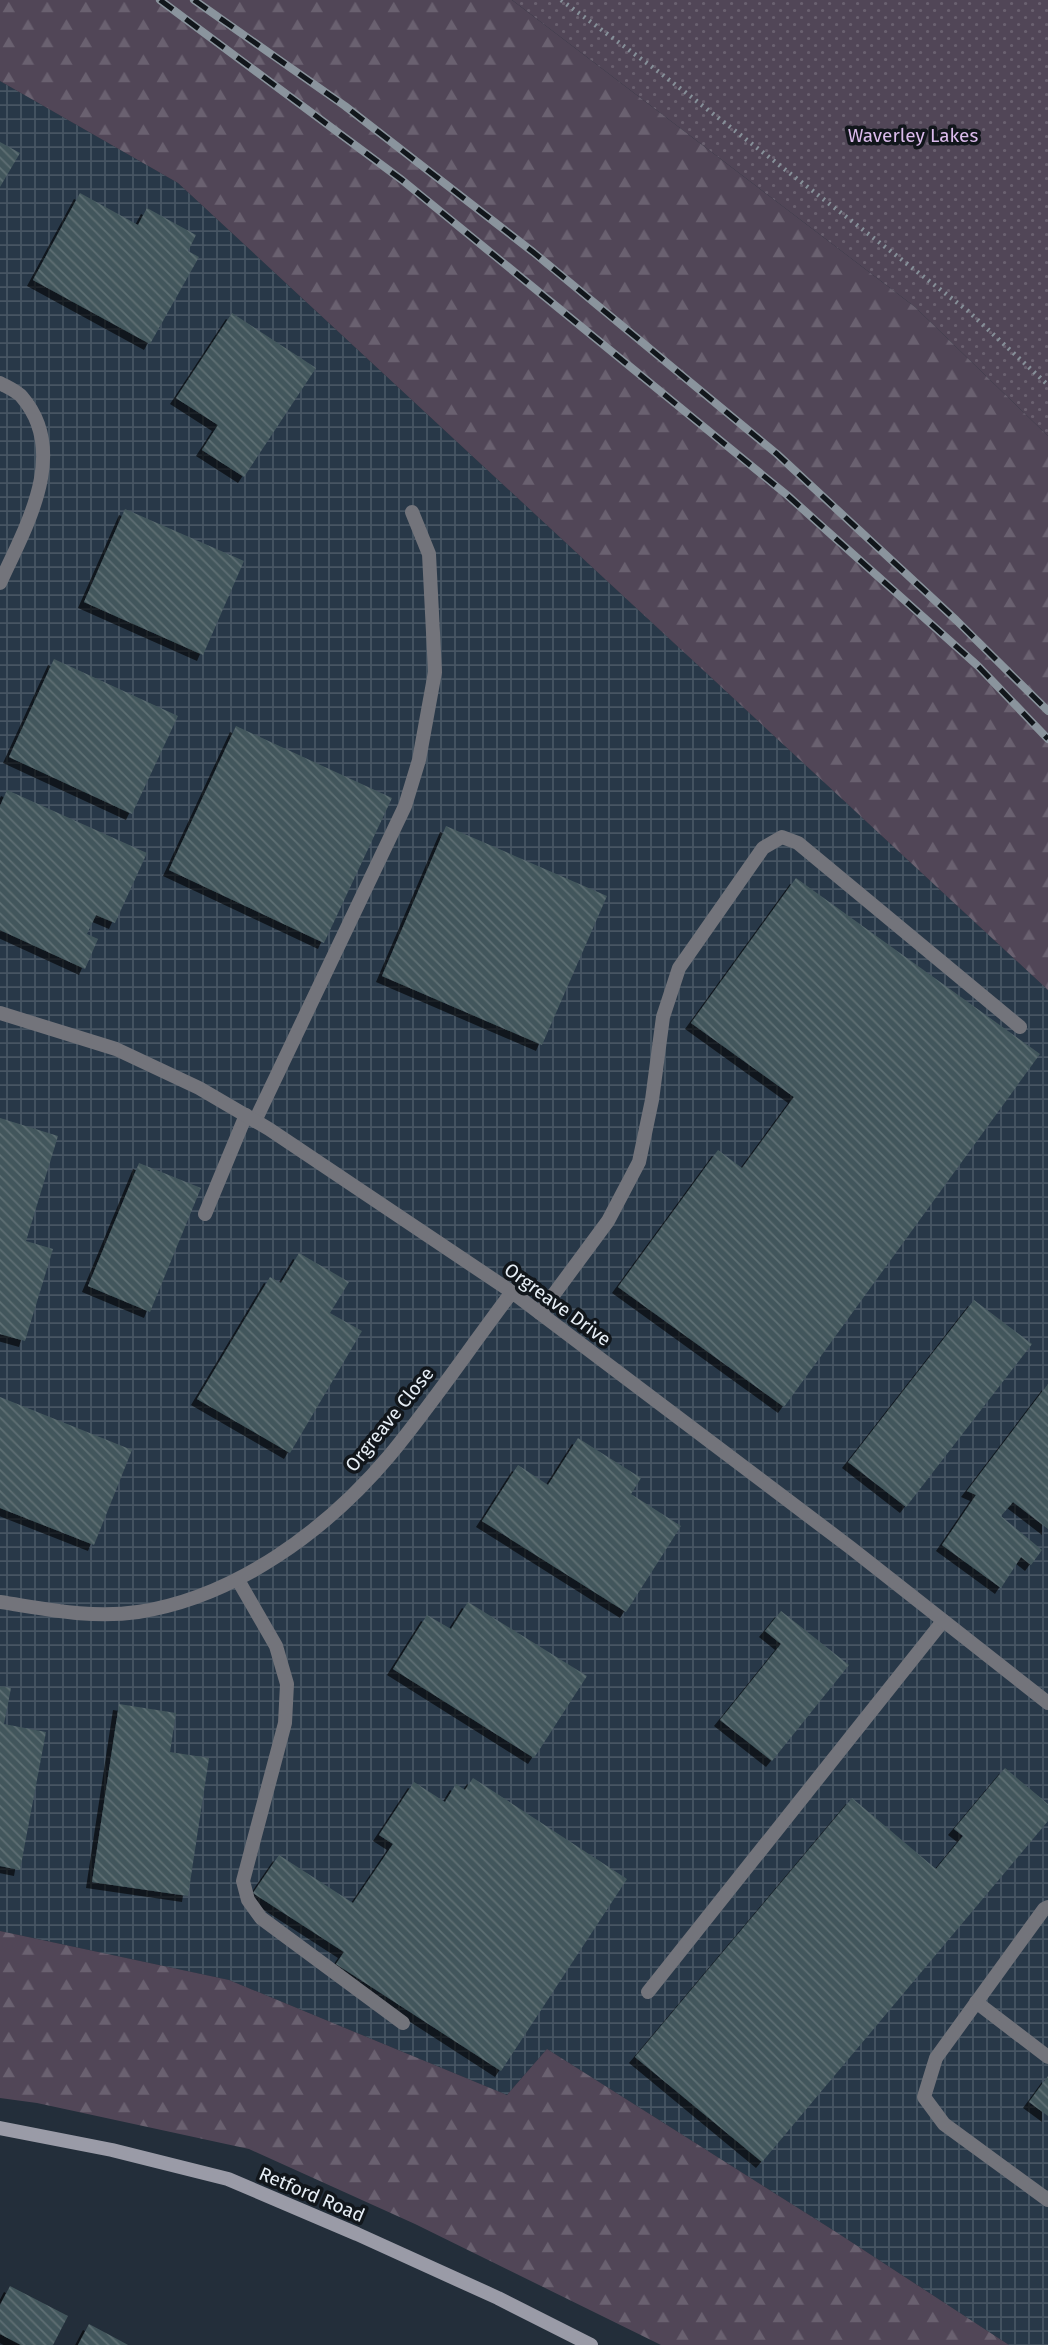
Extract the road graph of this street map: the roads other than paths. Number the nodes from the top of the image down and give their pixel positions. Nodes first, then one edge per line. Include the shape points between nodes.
1 (0, 383) edge
2 (412, 512) dead end
3 (0, 583) edge
4 (0, 1013) edge
5 (1020, 1027) dead end
6 (251, 1118) junction
7 (205, 1214) dead end
8 (512, 1292) junction
9 (540, 1313) junction
10 (238, 1580) junction
11 (0, 1602) edge
12 (943, 1621) junction
13 (1048, 1703) edge
14 (1048, 1908) edge
15 (648, 1992) dead end
16 (976, 2002) junction
17 (403, 2023) dead end
18 (1048, 2057) edge
19 (0, 2128) edge
20 (1048, 2200) edge
21 (591, 2345) edge

1 - 3 street via 21,395 35,417 43,443 42,477 34,510
2 - 6 street via 429,554 435,672 419,760 405,806
4 - 6 street, Orgreave Drive via 116,1049 200,1088
5 - 9 street via 798,844 782,837 763,848 679,968 663,1017 639,1162 608,1221
6 - 7 street
6 - 8 street, Orgreave Drive
8 - 9 street, Orgreave Drive
8 - 10 street, Orgreave Close via 380,1465 343,1504
9 - 12 street, Orgreave Drive
10 - 11 street, Orgreave Close via 189,1601 136,1612 82,1615
10 - 17 street via 276,1646 287,1684 285,1723 243,1881 248,1900 261,1918
12 - 13 street, Orgreave Drive
12 - 15 street
14 - 16 street
16 - 18 street
16 - 20 street via 936,2058 924,2096 944,2124
19 - 21 main road, Retford Road via 228,2179 498,2298

